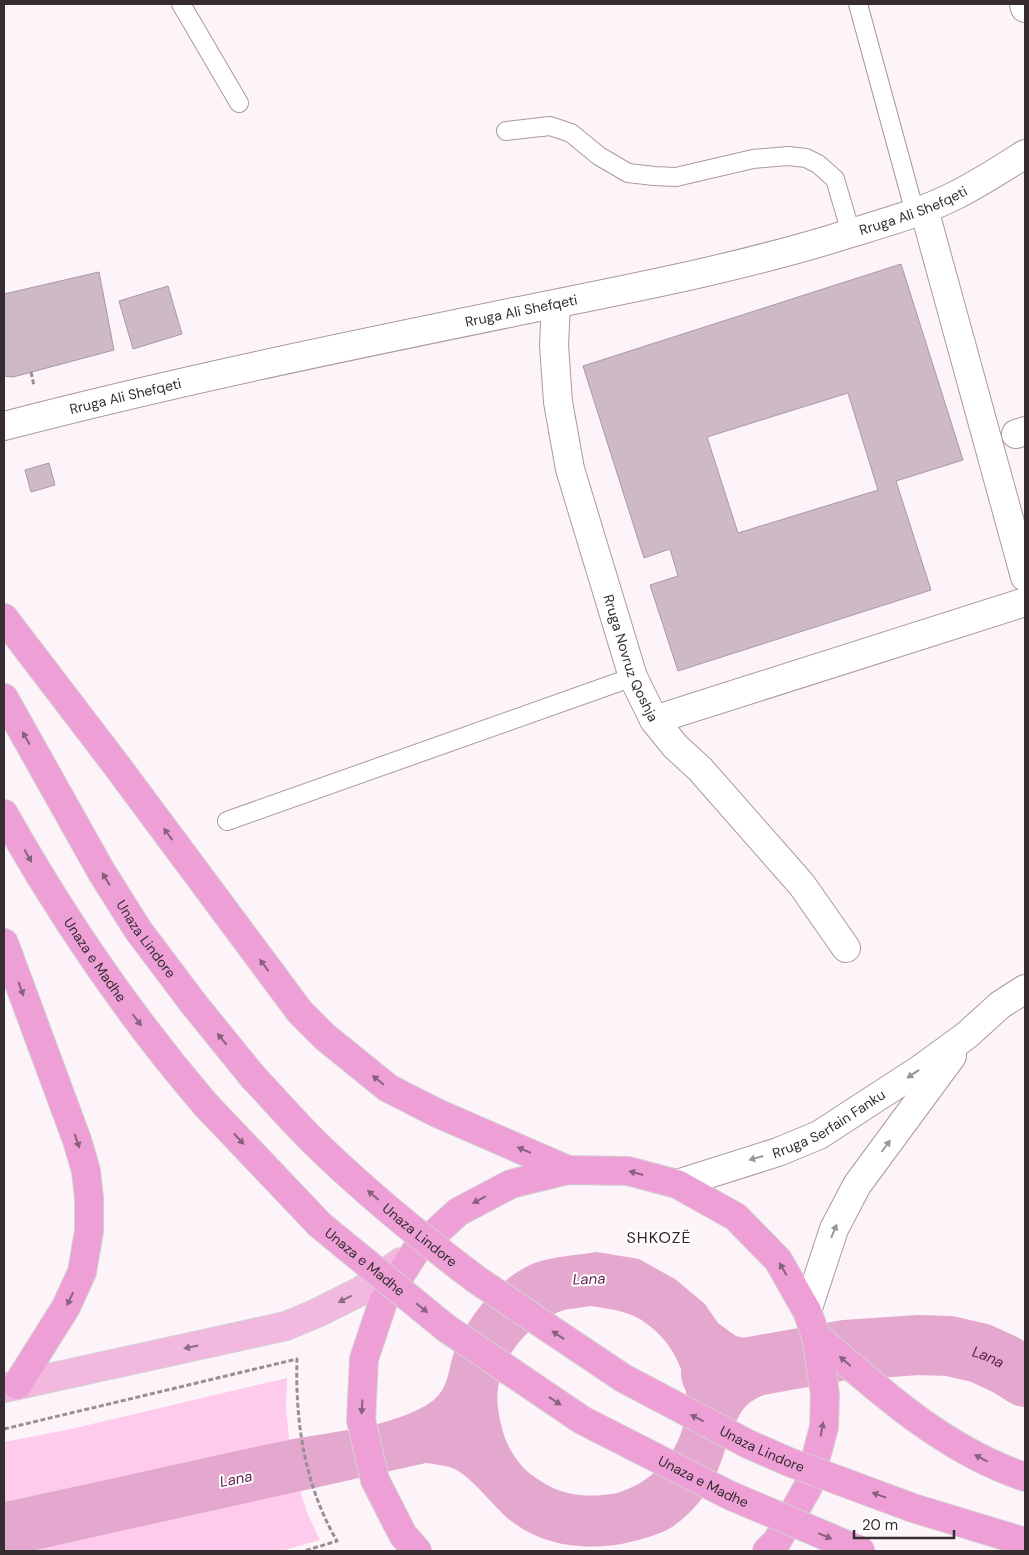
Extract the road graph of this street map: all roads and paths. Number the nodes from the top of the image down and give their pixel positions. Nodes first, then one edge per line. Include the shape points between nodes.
1 (181, 4) edge
2 (858, 4) edge
3 (1024, 4) edge
4 (1025, 8) edge
5 (239, 103) dead end
6 (506, 132) dead end
7 (1025, 154) edge
8 (919, 211) junction
9 (851, 233) junction
10 (556, 304) junction
11 (31, 372) dead end
12 (34, 385) dead end
13 (4, 426) edge
14 (1025, 577) edge
15 (1025, 602) edge
16 (4, 618) edge
17 (633, 677) junction
18 (4, 698) edge
19 (654, 720) junction
20 (4, 814) edge
21 (227, 821) dead end
22 (4, 943) edge
23 (846, 948) dead end
24 (1025, 989) edge
25 (967, 1035) junction
26 (568, 1170) junction
27 (677, 1184) junction
28 (414, 1252) junction
29 (807, 1311) junction
30 (816, 1336) junction
31 (11, 1386) edge
32 (4, 1429) edge
33 (1025, 1477) edge
34 (1025, 1542) edge
35 (410, 1543) edge
36 (304, 1551) edge
37 (767, 1551) edge
38 (862, 1551) edge

1 - 5 lane
2 - 8 lane
3 - 4 street
6 - 9 lane via 550,126 570,133 628,173 654,176 676,177 753,159 806,158 835,179
7 - 8 street, Rruga Ali Shefqeti via 956,195
8 - 9 street, Rruga Ali Shefqeti
8 - 14 street
9 - 10 street, Rruga Ali Shefqeti via 749,261
10 - 13 street, Rruga Ali Shefqeti via 263,363
10 - 17 street, Rruga Novruz Qoshja via 554,345 558,402 570,469
11 - 12 path
15 - 19 street
26 -> 16 highway via 388,1088 325,1037 295,1006
17 - 19 street, Rruga Novruz Qoshja
17 - 21 lane
34 -> 18 highway, Unaza Lindore, bridge via 913,1508 748,1444 623,1378 456,1264 300,1128 253,1077 193,1003 138,930 101,871
19 - 23 street, Rruga Novruz Qoshja via 802,885
20 -> 38 highway, Unaza e Madhe, bridge via 88,952 151,1038 205,1104 320,1225 446,1328 582,1420 730,1495
22 -> 31 highway via 77,1140 86,1171 89,1198 89,1231 82,1272 66,1307
24 - 25 street, Rruga Serfain Fanku via 1000,1005
25 -> 27 street, Rruga Serfain Fanku via 818,1135 778,1152
29 -> 25 street, Rruga Serfain Fanku via 834,1229 857,1185
27 -> 26 highway via 628,1171
26 -> 28 highway via 511,1184 467,1207
29 -> 27 highway via 778,1260 736,1217
28 -> 31 main road via 361,1291 286,1326
28 -> 35 highway via 383,1302 364,1359 361,1420 374,1480
29 - 30 highway
33 -> 30 highway via 1000,1468 949,1441 873,1386
37 -> 30 highway via 777,1541 808,1487 824,1427 825,1394
32 - 36 path via 297,1359 297,1415 310,1481 337,1541

